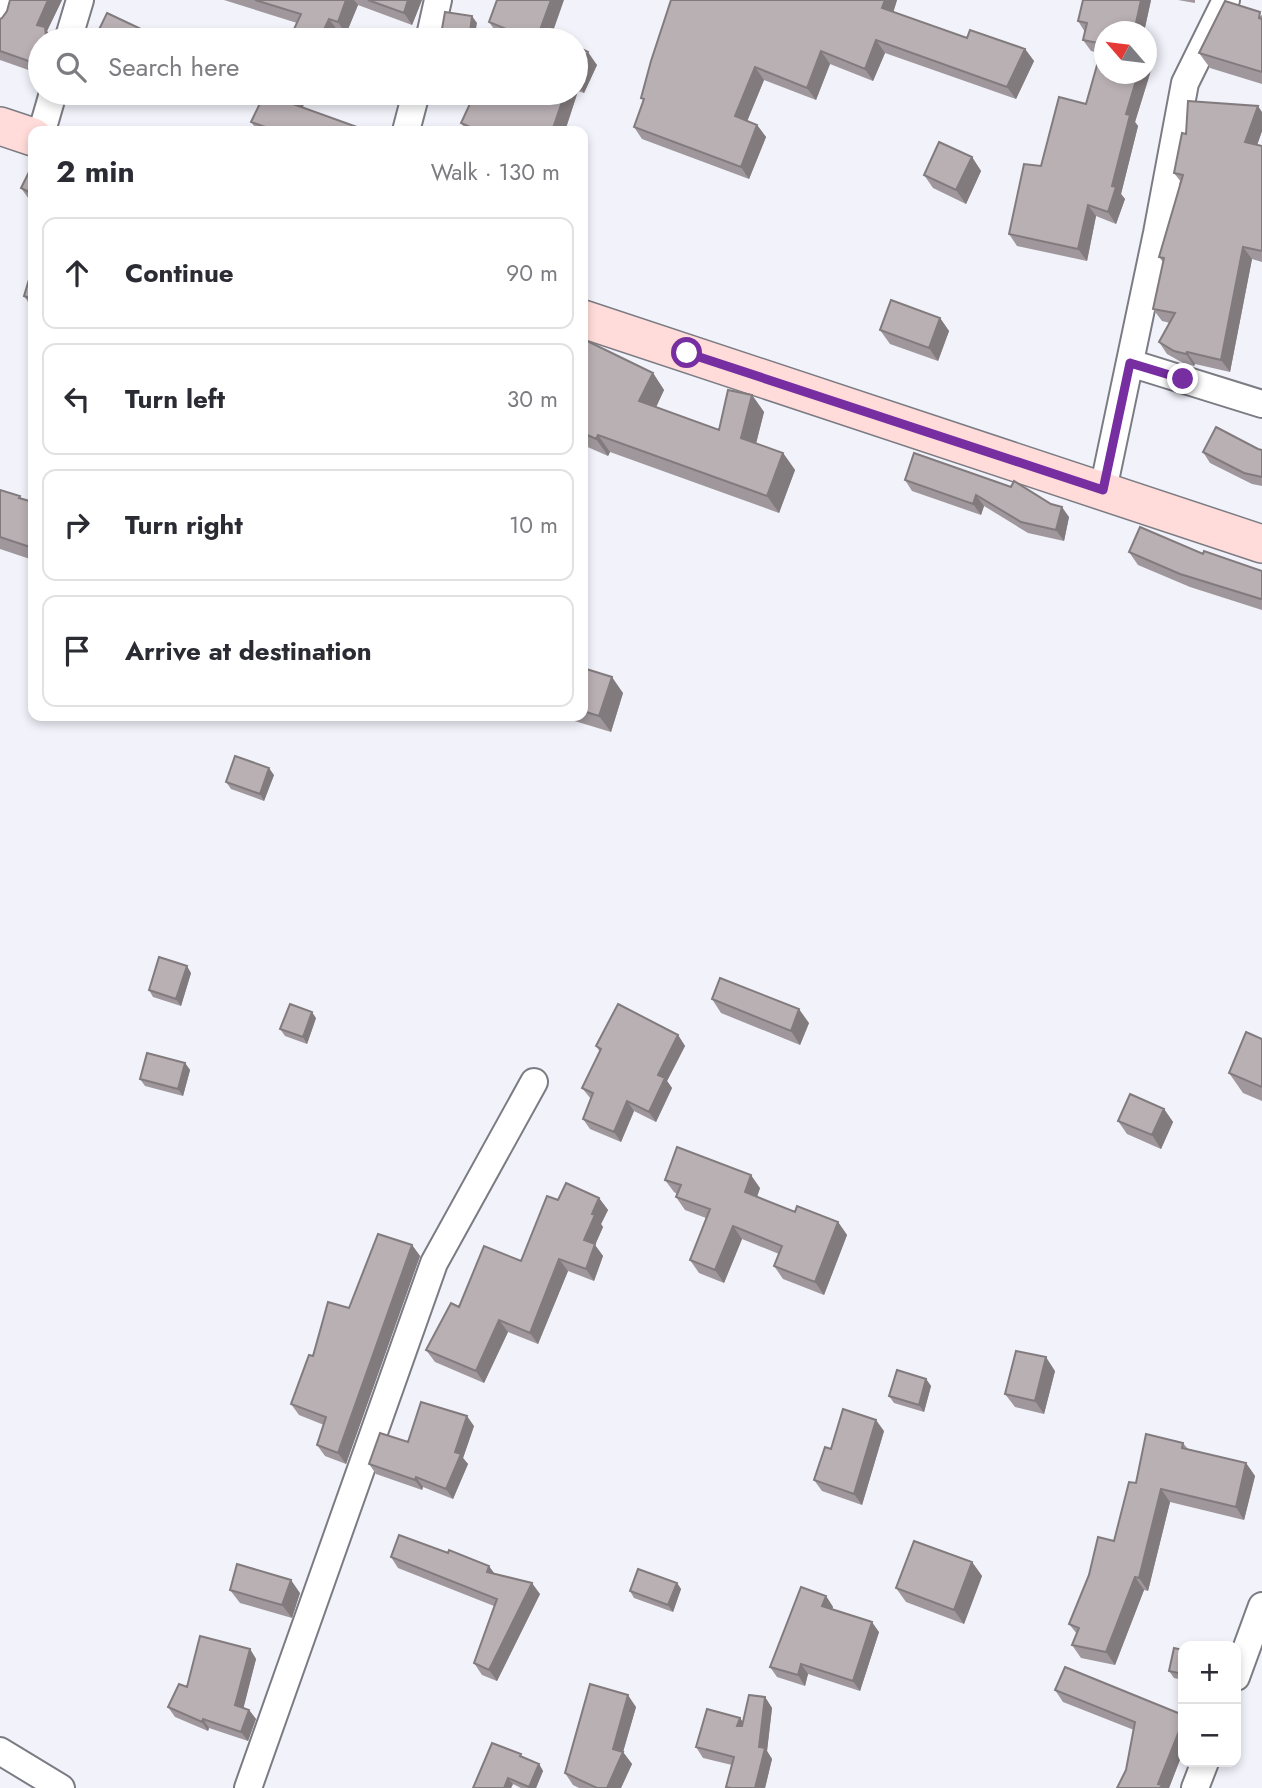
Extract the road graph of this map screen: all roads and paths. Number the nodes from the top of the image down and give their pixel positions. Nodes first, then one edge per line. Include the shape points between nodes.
1 (5, 0) edge
2 (80, 0) edge
3 (438, 0) edge
4 (1226, 0) edge
5 (0, 18) edge
6 (72, 28) edge
7 (432, 28) edge
8 (50, 105) edge
9 (413, 105) edge
10 (0, 126) edge
11 (43, 126) edge
12 (407, 126) edge
13 (28, 135) edge
14 (588, 321) edge
15 (1130, 363) junction
16 (1262, 404) edge
17 (1103, 490) junction
18 (1262, 544) edge
19 (534, 1082) dead end
20 (1262, 1606) edge
21 (1241, 1663) edge
22 (0, 1751) edge
23 (1203, 1767) edge
24 (61, 1788) edge
25 (248, 1788) edge
26 (1195, 1788) edge

1 - 5 street
2 - 6 street
3 - 7 street
4 - 15 street via 1185,83
8 - 11 street
9 - 12 street
10 - 13 main road
14 - 17 main road
15 - 16 street
15 - 17 street
17 - 18 main road
19 - 25 street via 434,1263
20 - 21 street
22 - 24 street
23 - 26 street

